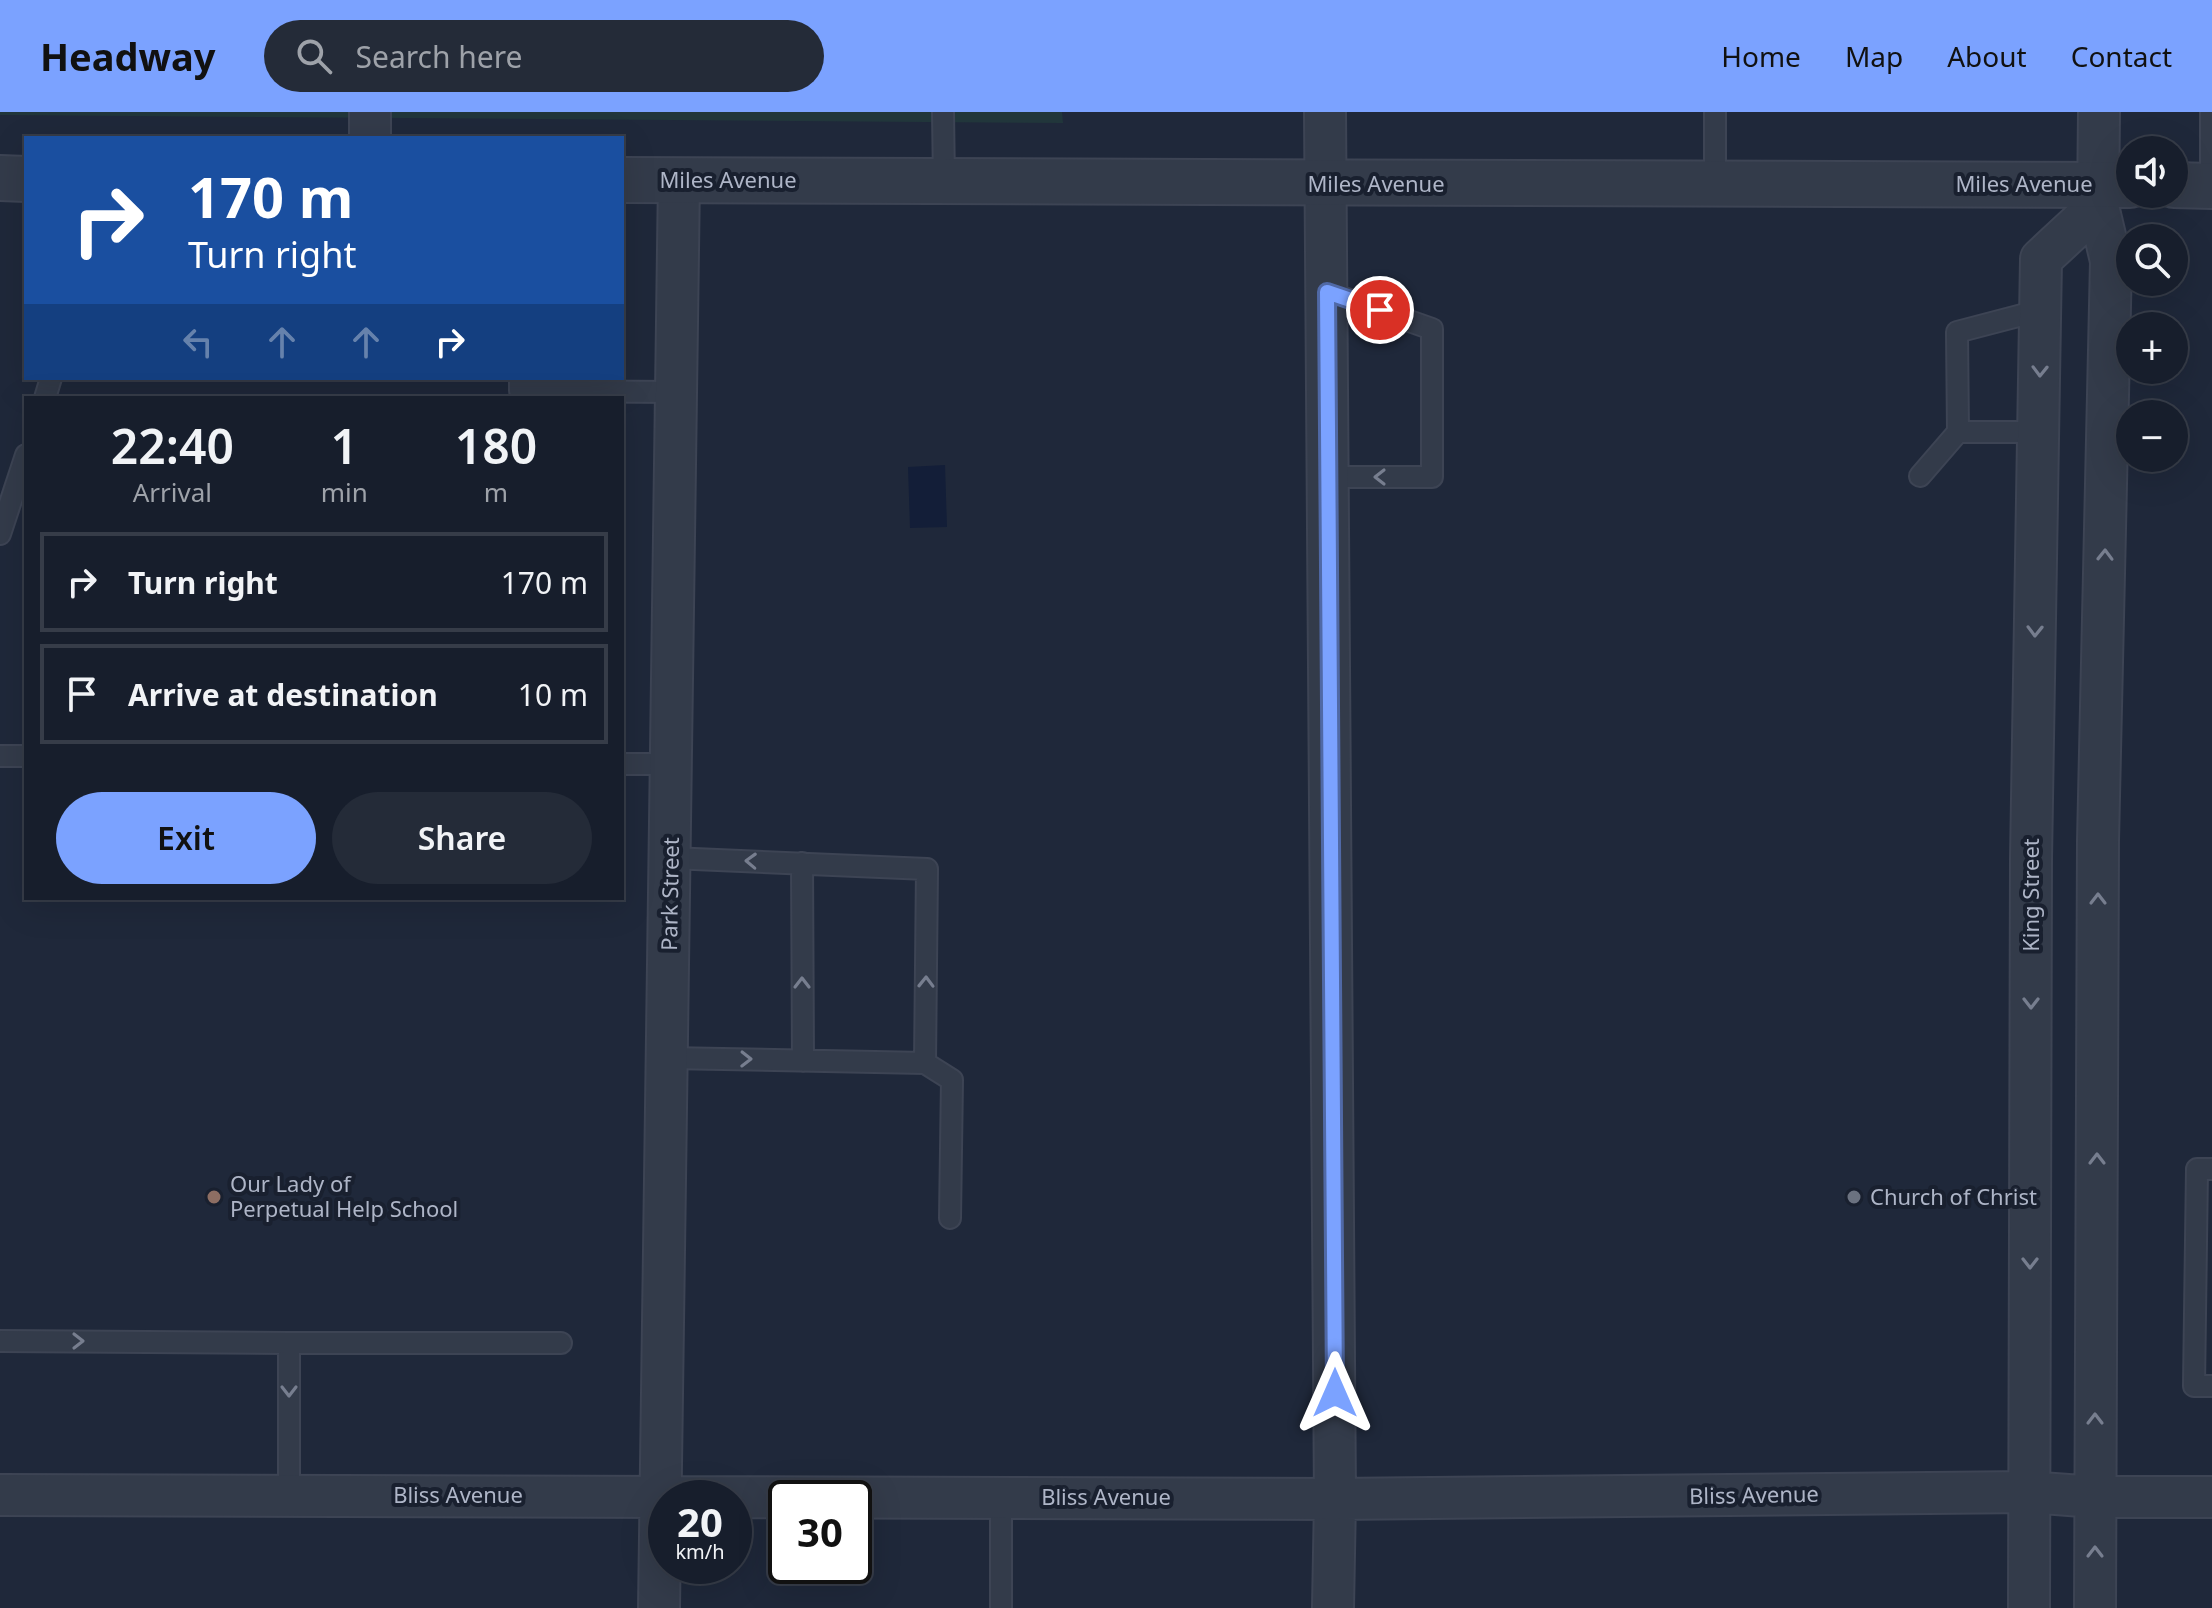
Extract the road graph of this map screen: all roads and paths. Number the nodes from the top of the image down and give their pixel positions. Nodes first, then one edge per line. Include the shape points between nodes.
1 (370, 112) edge
2 (943, 112) edge
3 (1325, 112) edge
4 (1715, 112) edge
5 (2099, 112) edge
6 (2211, 112) edge
7 (370, 136) edge
8 (0, 178) edge
9 (24, 179) edge
10 (679, 179) junction
11 (624, 180) edge
12 (944, 181) junction
13 (1715, 183) junction
14 (1326, 184) junction
15 (2188, 185) edge
16 (2212, 186) edge
17 (2109, 192) edge
18 (1327, 292) junction
19 (2041, 310) junction
20 (520, 380) edge
21 (677, 392) junction
22 (1958, 432) junction
23 (2039, 432) junction
24 (24, 461) edge
25 (1920, 476) dead end
26 (1328, 477) junction
27 (0, 534) edge
28 (0, 756) edge
29 (24, 756) edge
30 (624, 764) edge
31 (672, 764) junction
32 (2032, 840) junction
33 (2098, 841) junction
34 (671, 858) junction
35 (802, 863) junction
36 (668, 1058) junction
37 (803, 1061) junction
38 (925, 1063) junction
39 (2212, 1169) edge
40 (950, 1218) dead end
41 (0, 1341) edge
42 (289, 1343) junction
43 (561, 1343) dead end
44 (2212, 1386) edge
45 (662, 1480) edge
46 (2029, 1492) junction
47 (0, 1495) edge
48 (289, 1495) junction
49 (648, 1496) edge
50 (752, 1496) edge
51 (1001, 1497) junction
52 (2095, 1497) junction
53 (2212, 1497) edge
54 (1335, 1499) junction
55 (660, 1584) edge
56 (659, 1608) edge
57 (1001, 1608) edge
58 (1333, 1608) edge
59 (2029, 1608) edge
60 (2095, 1608) edge

1 - 7 street
2 - 12 lane
3 - 14 street
4 - 13 lane
5 - 17 street
6 - 16 lane
8 - 9 street
10 - 11 street, Miles Avenue
10 - 12 street, Miles Avenue
10 - 21 street, Park Street
12 - 14 street, Miles Avenue
13 - 14 street, Miles Avenue
13 - 17 street, Miles Avenue
14 - 18 street
15 - 16 street
17 - 19 street, King Street via 2041,259
33 -> 17 street
18 - 26 street
18 -> 26 lane via 1432,329 1432,477
19 - 22 lane via 1957,332
19 -> 23 street, King Street
20 - 21 lane via 520,391
21 - 31 street, Park Street
22 - 23 lane
22 - 25 lane
23 -> 32 street, King Street
24 - 27 lane
26 - 54 street
28 - 29 lane
30 - 31 lane
31 - 34 street, Park Street
32 - 33 street
32 -> 46 street, King Street
52 -> 33 street
35 -> 34 lane
34 - 36 street, Park Street
37 -> 35 lane
38 -> 35 lane via 927,869
36 -> 37 lane
36 - 45 street, Park Street
37 - 38 lane
38 - 40 lane via 952,1080
39 - 44 lane via 2197,1169 2194,1386
41 -> 42 lane
42 - 43 lane
42 -> 48 lane
46 - 52 street, Bliss Avenue
46 - 54 street, Bliss Avenue
46 - 59 street, King Street
47 - 48 street, Bliss Avenue
48 - 49 street, Bliss Avenue
50 - 51 street, Bliss Avenue
51 - 54 street, Bliss Avenue
51 - 57 lane
52 - 53 street, Bliss Avenue
60 -> 52 street
54 - 58 street
55 - 56 street, Park Street

